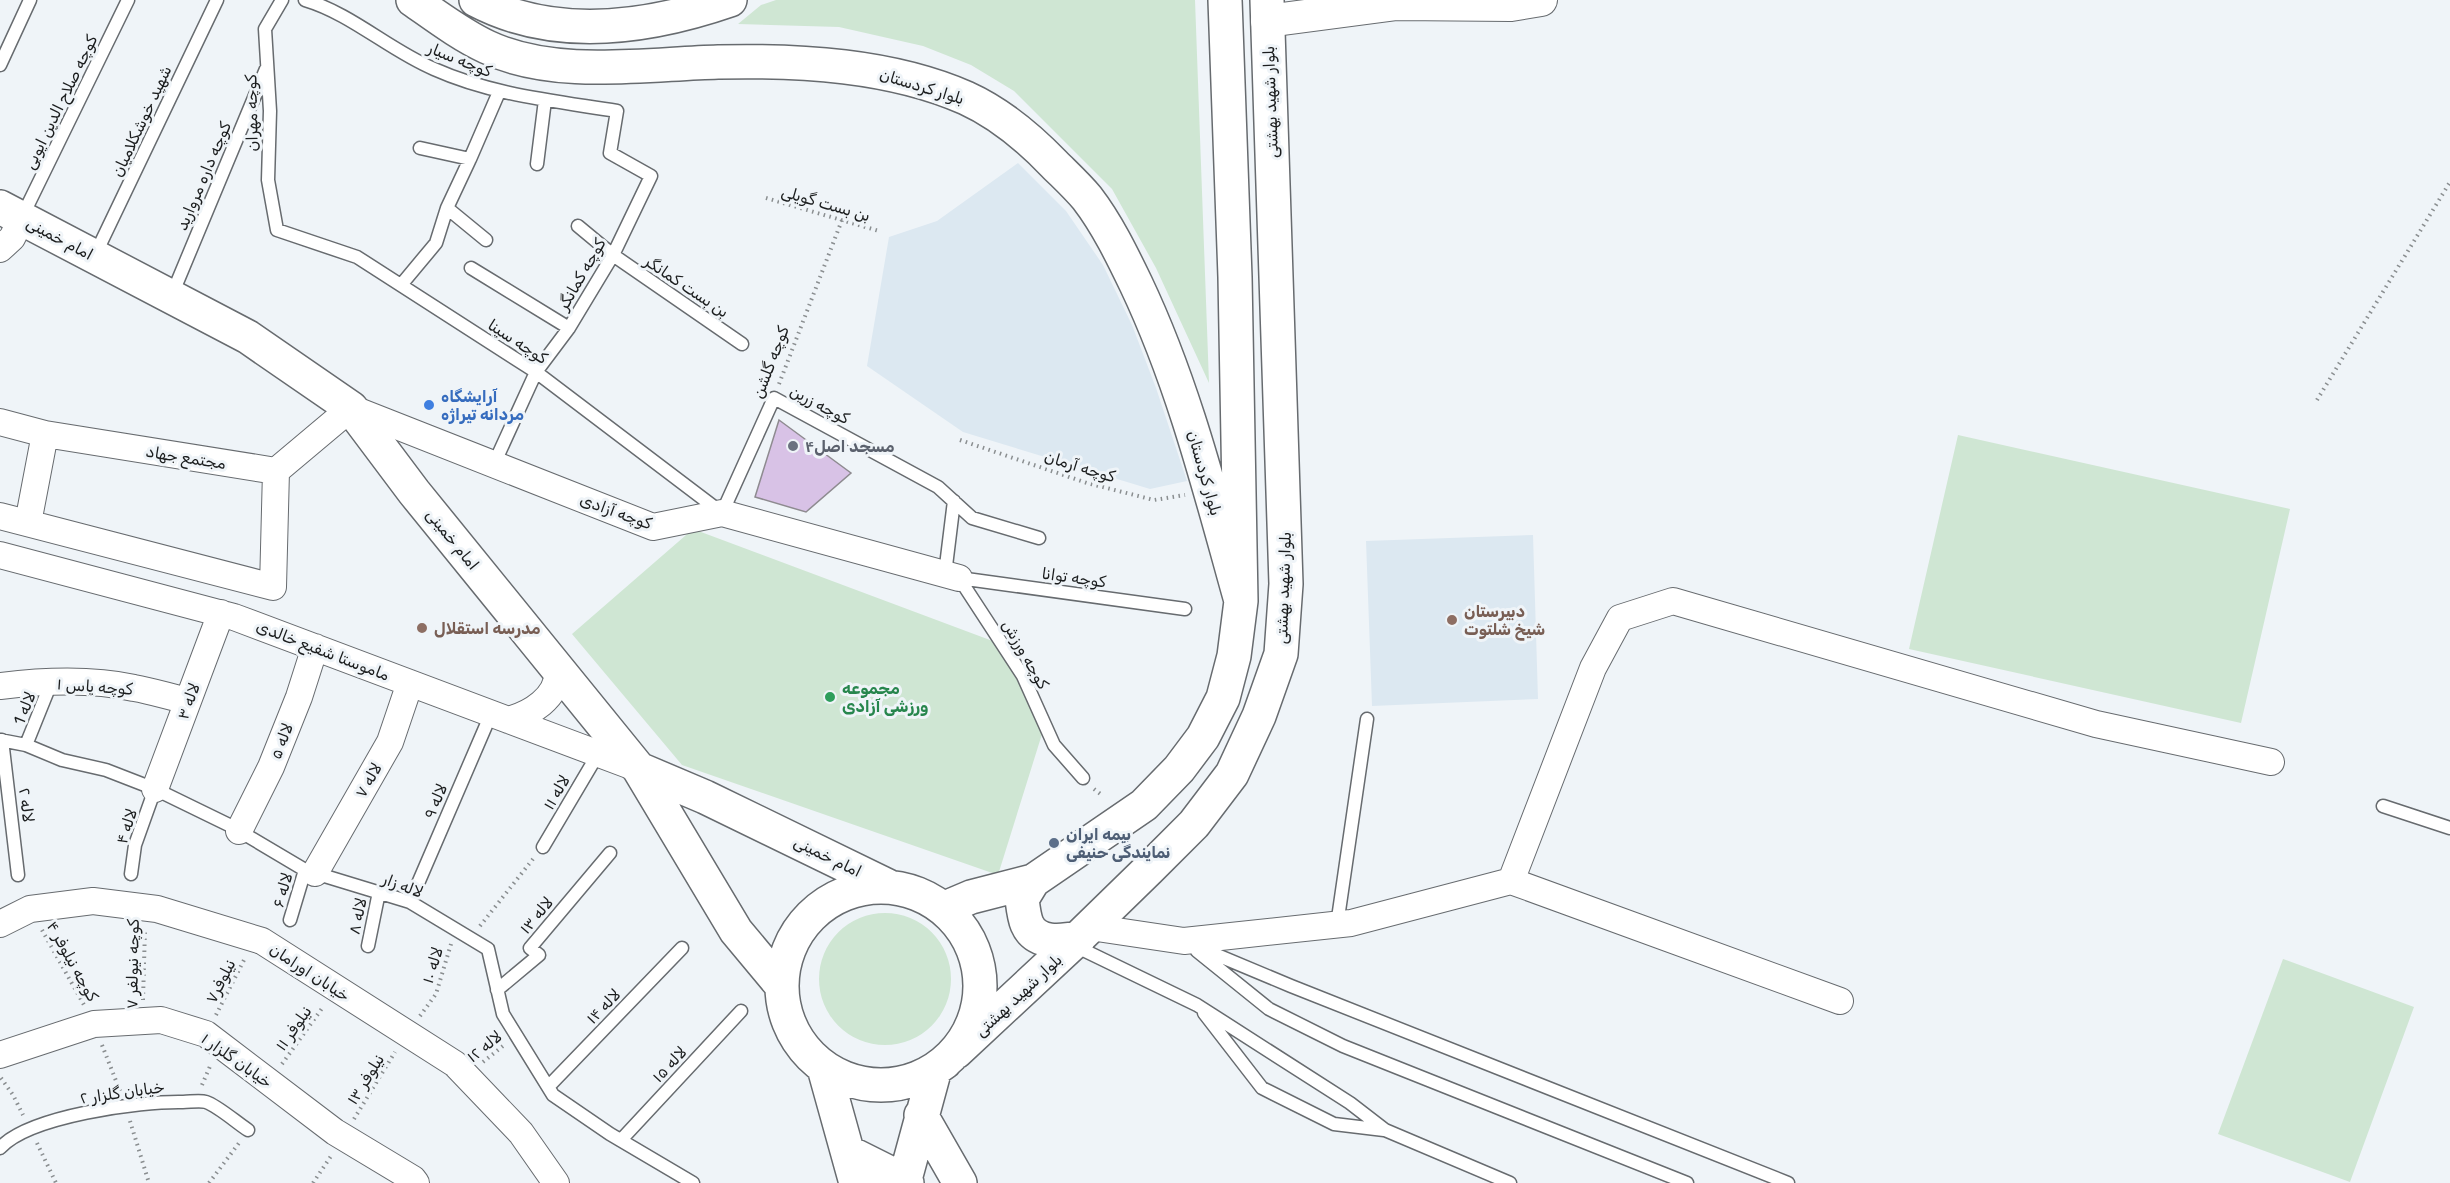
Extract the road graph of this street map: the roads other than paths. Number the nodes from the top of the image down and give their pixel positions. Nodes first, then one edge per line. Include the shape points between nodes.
1 (30, 0) edge
2 (128, 0) edge
3 (217, 0) edge
4 (282, 0) edge
5 (305, 0) edge
6 (413, 0) edge
7 (476, 0) edge
8 (730, 0) edge
9 (1225, 0) edge
10 (1541, 0) edge
11 (1267, 10) edge
12 (0, 65) edge
13 (267, 67) junction
14 (499, 92) junction
15 (545, 100) junction
16 (617, 111) joint
17 (420, 148) dead end
18 (470, 159) junction
19 (537, 164) dead end
20 (447, 208) junction
21 (11, 212) edge
22 (578, 226) dead end
23 (277, 230) joint
24 (486, 240) dead end
25 (0, 249) edge
26 (613, 255) junction
27 (95, 256) junction
28 (471, 268) dead end
29 (401, 285) junction
30 (170, 298) junction
31 (569, 328) junction
32 (742, 344) dead end
33 (536, 372) junction
34 (774, 398) joint
35 (351, 408) junction
36 (0, 422) edge
37 (45, 434) junction
38 (494, 464) junction
39 (276, 471) junction
40 (954, 501) junction
41 (722, 513) junction
42 (0, 516) edge
43 (27, 523) junction
44 (1039, 538) dead end
45 (0, 555) edge
46 (952, 576) junction
47 (1241, 601) junction
48 (1185, 609) dead end
49 (221, 614) junction
50 (315, 647) junction
51 (558, 672) junction
52 (51, 683) junction
53 (410, 683) junction
54 (0, 686) edge
55 (188, 701) junction
56 (499, 717) junction
57 (1367, 719) dead end
58 (1, 740) edge
59 (26, 745) junction
60 (598, 754) junction
61 (2271, 762) dead end
62 (639, 769) junction
63 (1083, 778) dead end
64 (156, 789) junction
65 (2383, 806) dead end
66 (2450, 828) edge
67 (239, 831) junction
68 (543, 847) road end
69 (610, 853) dead end
70 (310, 871) junction
71 (131, 874) dead end
72 (18, 875) dead end
73 (1033, 881) junction
74 (1511, 881) junction
75 (888, 886) junction
76 (379, 892) junction
77 (410, 902) junction
78 (945, 908) junction
79 (290, 920) dead end
80 (0, 924) edge
81 (1337, 924) junction
82 (1081, 936) junction
83 (1184, 941) junction
84 (368, 946) dead end
85 (682, 948) dead end
86 (781, 985) junction
87 (497, 990) junction
88 (1840, 1001) dead end
89 (1197, 1005) junction
90 (741, 1011) dead end
91 (0, 1055) edge
92 (951, 1057) junction
93 (824, 1068) junction
94 (548, 1087) junction
95 (921, 1115) junction
96 (248, 1130) dead end
97 (1385, 1130) junction
98 (621, 1140) junction
99 (0, 1148) edge
100 (848, 1152) junction
101 (905, 1182) edge
102 (416, 1183) edge
103 (556, 1183) edge
104 (693, 1183) edge
105 (856, 1183) edge
106 (960, 1183) edge
107 (1510, 1183) edge
108 (1687, 1183) edge
109 (1788, 1183) edge

1 - 12 lane
2 - 21 lane, کوچه صلاح الدین ایوبی
3 - 27 lane, شهید خوشکلامیان
4 - 13 lane, کوچه مهران via 265,29
5 - 14 lane, کوچه سیار via 326,6 433,69
6 - 47 main road, بلوار کردستان via 487,47 534,63 609,67 722,62 873,70 968,99 1006,123 1044,153 1087,198 1117,245 1151,316 1198,443
7 - 8 main road via 532,20 592,27 626,26 685,15
9 - 47 main road
10 - 11 street via 1511,5 1397,4
11 - 82 main road, بلوار شهید بهشتی via 1285,529 1281,654 1260,716 1232,774 1194,824
13 - 23 lane, کوچه مهران via 268,180
13 - 30 lane, کوچه داره مروارید
14 - 15 lane, کوچه سیار
14 - 18 lane
15 - 16 lane, کوچه سیار
15 - 19 lane
16 - 26 lane, کوچه کمانگر via 610,153 651,176
17 - 18 lane
18 - 20 lane
20 - 24 lane
20 - 29 lane via 436,243
21 - 25 street via 12,237
21 - 27 main road, امام خمینی
22 - 26 lane, بن بست کمانگر
23 - 29 lane, کوچه سینا via 357,257
26 - 31 lane, کوچه کمانگر
26 - 32 lane, بن بست کمانگر
27 - 30 main road, امام خمینی
28 - 31 lane
29 - 33 lane, کوچه سینا
30 - 35 main road, امام خمینی via 248,337
31 - 33 lane, کوچه کمانگر
33 - 38 lane, کوچه کمانگر
33 - 41 lane, کوچه سینا
34 - 40 lane, کوچه زرین via 938,487
34 - 41 lane, کوچه گلشن
35 - 38 street, کوچه آزادی
35 - 39 street
35 - 51 main road, امام خمینی
36 - 37 street, مجتمع جهاد
37 - 39 street, مجتمع جهاد
37 - 43 street
38 - 41 street, کوچه آزادی via 653,527
39 - 43 street via 273,587
40 - 44 lane, کوچه زرین via 972,518
40 - 46 lane
41 - 46 street, کوچه آزادی
42 - 43 street
45 - 49 street, ماموستا شفیع خالدی
46 - 48 lane, کوچه توانا
46 - 63 lane, کوچه ورزش via 1023,676 1054,745
47 - 73 main road via 1234,656 1223,698 1203,737 1144,805
49 - 50 street, ماموستا شفیع خالدی
49 - 55 street, لاله ۳
50 - 53 street, ماموستا شفیع خالدی
50 - 67 street, لاله ۵ via 271,767
51 - 56 street via 553,689 540,705 522,716
51 - 62 main road, امام خمینی
52 - 54 street, کوچه یاس ۱
52 - 55 street, کوچه یاس ۱ via 132,687
52 - 59 lane, لاله 1
53 - 56 street, ماموستا شفیع خالدی
53 - 70 street, لاله ۷ via 390,742
55 - 64 street, لاله ۳
56 - 60 street, ماموستا شفیع خالدی
56 - 77 lane, لاله ۹
57 - 81 lane
58 - 59 lane, لاله زار
58 - 72 lane, لاله ۲
59 - 64 lane, لاله زار
60 - 62 street, ماموستا شفیع خالدی
60 - 68 lane, لاله ۱۱
61 - 74 street via 2096,724 1673,601 1620,618 1593,668
62 - 75 main road, امام خمینی
62 - 86 main road via 736,931
64 - 67 lane, لاله زار
64 - 71 lane, لاله ۴ via 135,845
65 - 66 lane
67 - 70 lane, لاله زار
69 - 87 lane, لاله ۱۳ via 530,948 539,955
70 - 76 lane, لاله زار
70 - 79 lane, لاله ۶
73 - 78 main road
73 - 82 main road via 1022,899 1027,926 1040,937 1056,942
74 - 81 street
74 - 88 street
75 - 78 main road via 918,893
75 - 86 main road via 856,889 826,902 802,924 787,953
76 - 77 lane, لاله زار
76 - 84 lane, لاله ۸
77 - 87 lane, لاله زار via 488,949
78 - 92 main road via 966,932 978,962 981,994 973,1025
80 - 103 street, خیابان اورامان via 30,909 93,901 157,909 262,941 455,1064 520,1133
81 - 83 street
82 - 83 street
82 - 89 lane
82 - 92 main road, بلوار شهید بهشتی
83 - 108 lane via 1269,1010 1343,1046
83 - 109 lane
85 - 94 lane, لاله ۱۴
86 - 93 main road via 786,1017 801,1046
87 - 94 lane, لاله زار via 503,1014
89 - 97 lane via 1350,1103
89 - 97 lane via 1262,1088 1334,1124
90 - 98 lane, لاله ۱۵
91 - 102 street, خیابان گلزار ۱ via 94,1024 161,1020 213,1040 343,1136
92 - 93 main road via 918,1078 886,1085 854,1082
92 - 95 main road via 935,1069
93 - 100 main road
94 - 98 lane, لاله زار via 553,1095
95 - 101 main road
95 - 106 main road
96 - 99 lane, خیابان گلزار ۲ via 206,1102 158,1101 96,1109 30,1130
97 - 107 lane
98 - 104 lane, لاله زار
100 - 101 main road
100 - 105 main road

